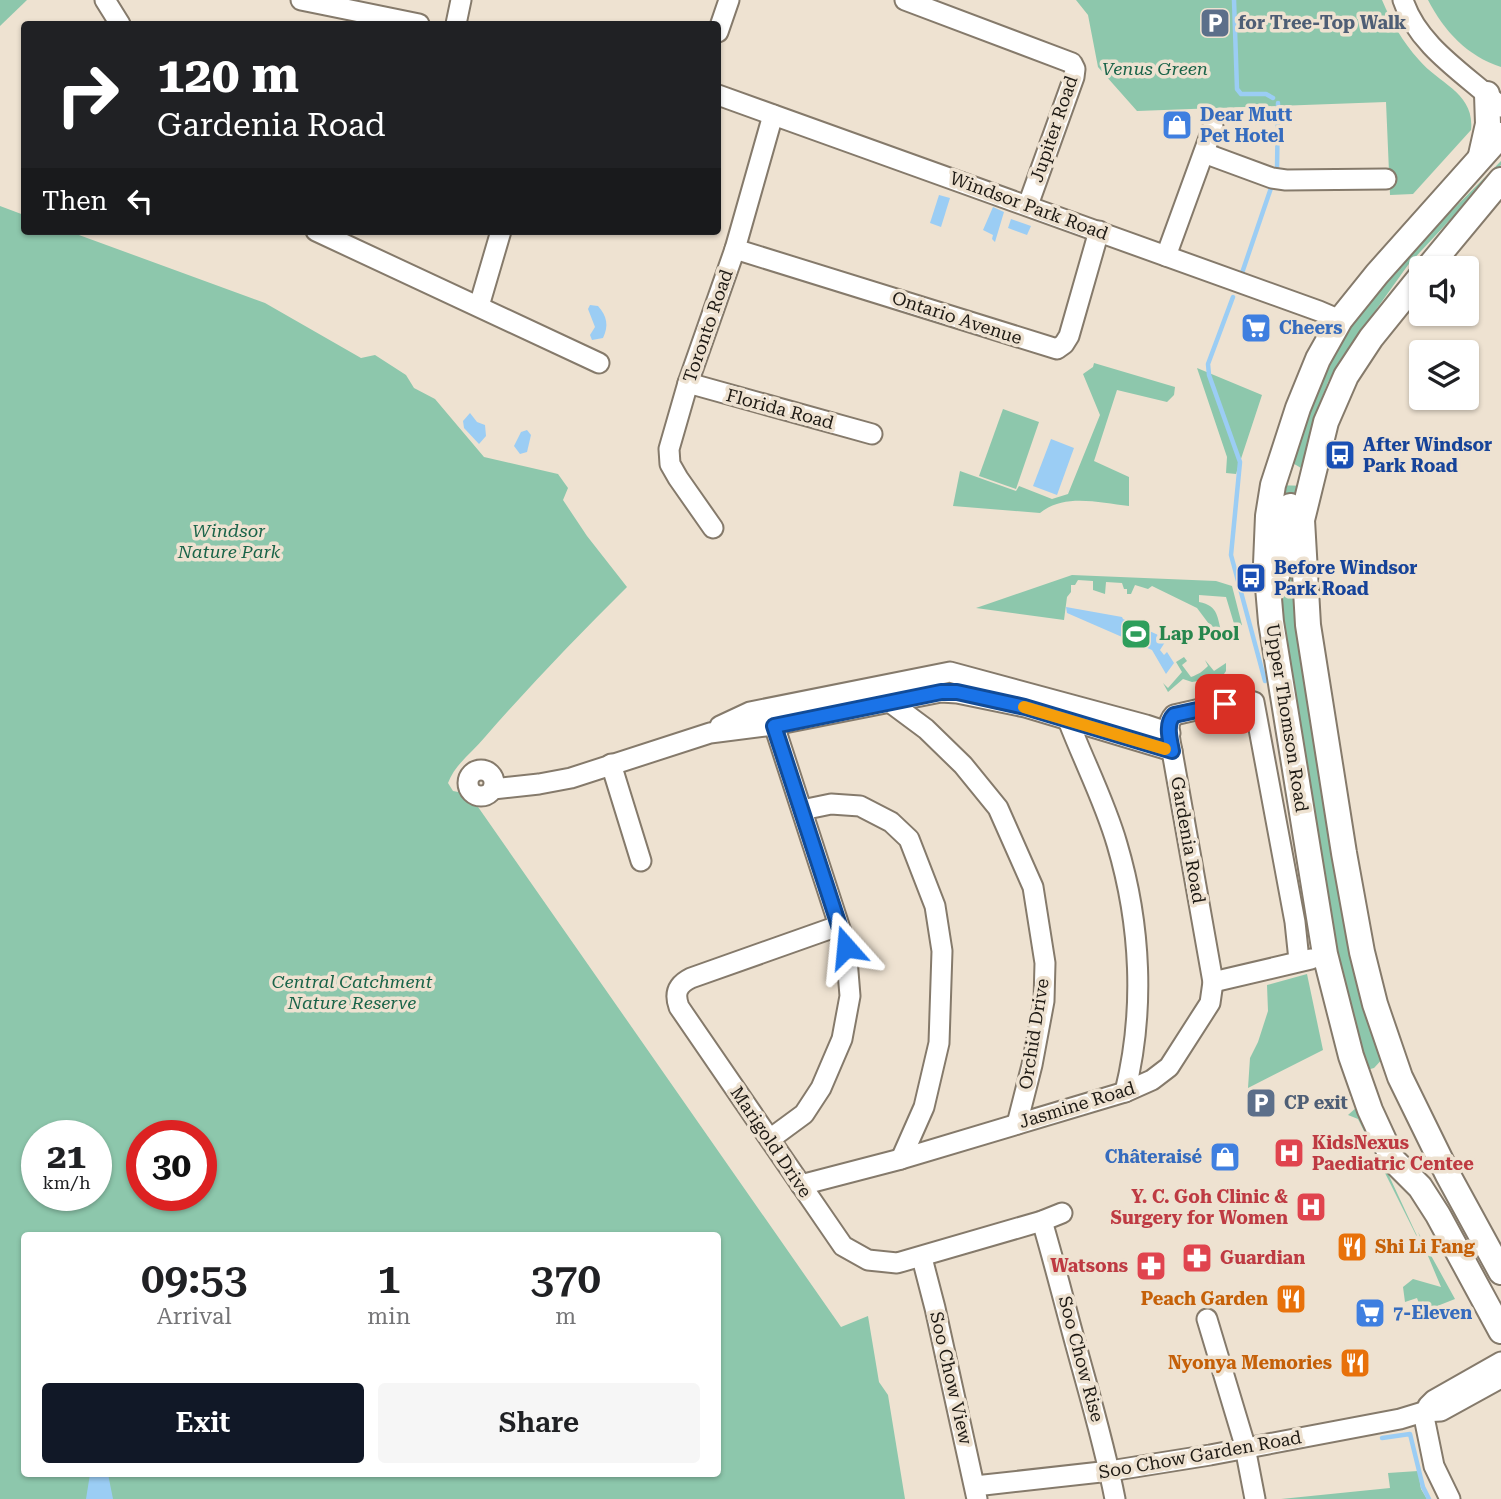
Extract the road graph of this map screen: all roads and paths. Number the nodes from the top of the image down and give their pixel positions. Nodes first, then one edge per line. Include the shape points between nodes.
1 (106, 0) edge
2 (301, 0) edge
3 (461, 0) edge
4 (729, 0) edge
5 (905, 0) edge
6 (1403, 0) edge
7 (1413, 0) edge
8 (118, 21) edge
9 (404, 21) edge
10 (457, 21) edge
11 (721, 23) edge
12 (1427, 34) junction
13 (1497, 95) edge
14 (721, 96) edge
15 (773, 116) junction
16 (1213, 127) dead end
17 (1501, 135) edge
18 (1204, 153) junction
19 (1480, 159) junction
20 (1386, 179) dead end
21 (1497, 187) edge
22 (1028, 205) junction
23 (1100, 231) junction
24 (325, 235) edge
25 (500, 235) edge
26 (735, 249) junction
27 (1167, 256) junction
28 (1438, 256) edge
29 (1409, 291) edge
30 (479, 306) junction
31 (1340, 320) junction
32 (599, 363) dead end
33 (688, 383) junction
34 (872, 434) dead end
35 (1281, 458) junction
36 (1312, 477) junction
37 (713, 528) dead end
38 (1270, 593) junction
39 (891, 703) junction
40 (1068, 720) junction
41 (774, 726) junction
42 (710, 733) junction
43 (1171, 742) junction
44 (611, 764) junction
45 (493, 789) dead end
46 (802, 810) junction
47 (641, 861) dead end
48 (838, 926) junction
49 (1325, 954) junction
50 (1299, 960) junction
51 (1213, 982) junction
52 (1390, 1051) junction
53 (1357, 1074) junction
54 (1125, 1092) junction
55 (1017, 1124) junction
56 (770, 1139) junction
57 (901, 1159) junction
58 (801, 1185) junction
59 (1062, 1213) dead end
60 (1042, 1221) junction
61 (922, 1258) junction
62 (1501, 1272) edge
63 (1206, 1319) dead end
64 (1501, 1331) edge
65 (1501, 1362) edge
66 (1501, 1378) edge
67 (1423, 1412) junction
68 (1245, 1448) junction
69 (1110, 1471) junction
70 (976, 1492) edge
71 (1115, 1499) edge
72 (1255, 1499) edge
73 (1450, 1499) edge

1 - 8 street
2 - 9 street
3 - 10 street
4 - 11 street
5 - 22 street, Jupiter Road via 1072,63 1074,77
6 - 12 street
7 - 12 street
12 - 13 street
13 - 19 main road
14 - 15 street, Windsor Park Road
15 - 22 street, Windsor Park Road
15 - 26 street, Toronto Road
16 - 18 street
17 - 19 main road, Upper Thomson Road
18 - 20 street via 1272,178
18 - 27 street
19 - 31 main road, Upper Thomson Road
21 - 28 main road
22 - 23 street, Windsor Park Road
23 - 26 street, Ontario Avenue via 1069,336 1056,349
23 - 27 street, Windsor Park Road
24 - 30 street
25 - 30 street
26 - 33 street, Toronto Road
27 - 31 street, Windsor Park Road
29 - 36 main road, Upper Thomson Road via 1346,376 1326,422
30 - 32 street
31 - 35 main road, Upper Thomson Road via 1318,359
33 - 34 street, Florida Road
33 - 37 street, Toronto Road via 669,449 670,464
35 - 36 main road via 1294,471
35 - 38 main road, Upper Thomson Road via 1268,516
36 - 38 main road via 1292,494 1283,560
36 - 52 main road, Upper Thomson Road via 1302,520 1308,625 1362,952
38 - 49 main road, Upper Thomson Road
39 - 40 street, Gardenia Road via 957,692
39 - 41 street, Gardenia Road
39 - 55 street, Orchid Drive via 963,765 998,808 1033,887 1045,963 1044,1001
40 - 43 street, Gardenia Road
40 - 54 street via 1117,844 1135,927 1137,1026
41 - 42 street, Gardenia Road
41 - 46 street
42 - 43 street, Gardenia Road via 750,712 950,672 1146,724
42 - 44 street, Gardenia Road
43 - 50 street via 1170,719 1174,715 1244,699 1254,702
43 - 51 street, Gardenia Road
44 - 45 street, Gardenia Road via 571,778
44 - 47 street
46 - 48 street
46 - 57 street via 831,804 860,806 891,822 909,839 935,905 942,951 939,1043 924,1107
48 - 56 street via 846,947 850,996 842,1040 810,1105 796,1122
48 - 56 street, Marigold Drive via 691,978 675,996
49 - 50 street
49 - 53 main road, Upper Thomson Road
50 - 51 street
51 - 54 street, Jasmine Road via 1210,1003 1169,1067
52 - 53 main road via 1381,1079 1365,1083
52 - 62 main road, Upper Thomson Road via 1448,1175
53 - 64 main road, Upper Thomson Road via 1393,1160 1420,1187 1438,1215
54 - 55 street, Jasmine Road
55 - 57 street, Jasmine Road
56 - 58 street, Marigold Drive
57 - 58 street, Jasmine Road
58 - 61 street, Marigold Drive via 843,1246 855,1254 883,1263
59 - 60 street, Marigold Drive
60 - 61 street, Marigold Drive
60 - 69 street, Soo Chow Rise
61 - 70 street, Soo Chow View
63 - 68 street
65 - 67 street, Soo Chow Garden Road via 1434,1400
66 - 67 street, Soo Chow Garden Road via 1441,1411
67 - 68 street, Soo Chow Garden Road
67 - 73 street via 1434,1466
68 - 69 street, Soo Chow Garden Road
68 - 72 street
69 - 70 street, Soo Chow Garden Road
69 - 71 street, Soo Chow Rise

